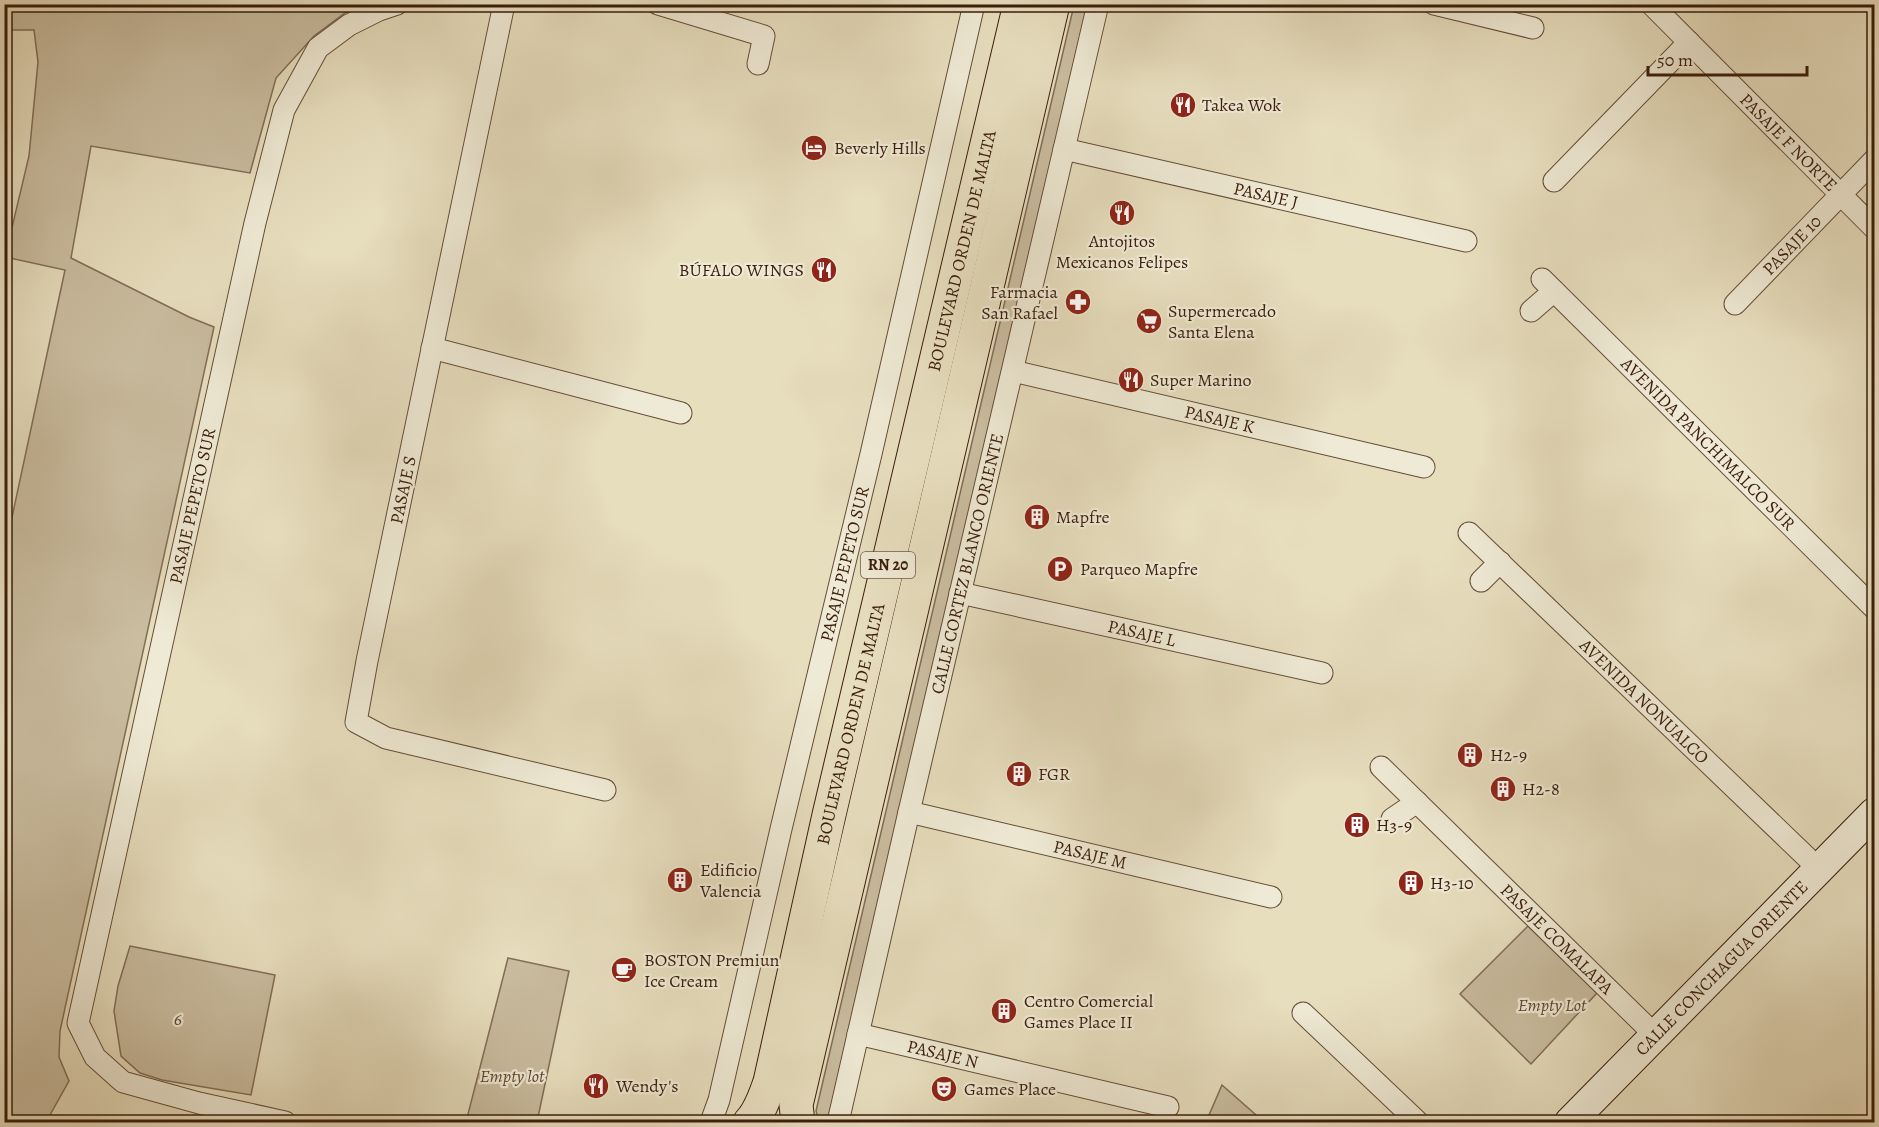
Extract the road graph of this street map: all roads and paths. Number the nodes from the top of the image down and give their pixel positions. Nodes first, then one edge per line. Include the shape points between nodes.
1 (397, 4) edge
2 (504, 4) edge
3 (658, 4) edge
4 (974, 4) edge
5 (1020, 4) edge
6 (1053, 4) edge
7 (1098, 4) edge
8 (1434, 4) edge
9 (1652, 4) edge
10 (1533, 28) dead end
11 (1689, 42) junction
12 (758, 64) dead end
13 (1064, 150) junction
14 (1875, 160) edge
15 (1554, 181) dead end
16 (1840, 194) junction
17 (1875, 228) edge
18 (1467, 241) dead end
19 (1737, 293) dead end
20 (1531, 311) dead end
21 (432, 348) junction
22 (1013, 371) junction
23 (681, 413) dead end
24 (1424, 467) dead end
25 (1469, 533) dead end
26 (1500, 562) junction
27 (1481, 581) dead end
28 (960, 593) junction
29 (1875, 608) edge
30 (1322, 673) dead end
31 (1381, 767) dead end
32 (605, 790) dead end
33 (1417, 802) junction
34 (909, 812) junction
35 (1875, 813) edge
36 (1392, 819) dead end
37 (1819, 869) junction
38 (1271, 897) dead end
39 (1303, 1013) dead end
40 (858, 1034) junction
41 (1655, 1035) junction
42 (1168, 1107) dead end
43 (285, 1122) edge
44 (711, 1122) edge
45 (750, 1122) edge
46 (798, 1122) edge
47 (838, 1122) edge
48 (1418, 1122) edge
49 (1570, 1122) edge

1 - 43 street, PASAJE PEPETO SUR via 349,25 318,48 284,110 247,258 78,1023 95,1057 123,1082
2 - 21 street, PASAJE S
3 - 12 street via 765,28
4 - 44 street, PASAJE PEPETO SUR
5 - 45 highway, BOULEVARD ORDEN DE MALTA / RN 20 via 770,1082
6 - 46 highway, BOULEVARD ORDEN DE MALTA / RN 20 via 800,1088
7 - 13 street, CALLE CORTEZ BLANCO ORIENTE
8 - 10 street
9 - 11 street, PASAJE F NORTE
11 - 15 street
11 - 16 street, PASAJE F NORTE
13 - 18 street, PASAJE J
13 - 22 street, CALLE CORTEZ BLANCO ORIENTE
14 - 16 street, PASAJE 10
16 - 17 street, PASAJE F NORTE
16 - 19 street, PASAJE 10
20 - 29 street, AVENIDA PANCHIMALCO SUR via 1548,285
21 - 23 street
21 - 32 street, PASAJE S via 356,722 386,738
22 - 24 street, PASAJE K
22 - 28 street, CALLE CORTEZ BLANCO ORIENTE
25 - 26 street, AVENIDA NONUALCO
26 - 27 street
26 - 37 street, AVENIDA NONUALCO
28 - 30 street, PASAJE L
28 - 34 street, CALLE CORTEZ BLANCO ORIENTE
31 - 33 street, PASAJE COMALAPA
33 - 36 street
33 - 41 street, PASAJE COMALAPA
34 - 38 street, PASAJE M
34 - 40 street, CALLE CORTEZ BLANCO ORIENTE
35 - 37 street, CALLE CONCHAGUA ORIENTE
37 - 41 street, CALLE CONCHAGUA ORIENTE
39 - 48 street
40 - 42 street, PASAJE N
40 - 47 street, CALLE CORTEZ BLANCO ORIENTE
41 - 49 street, CALLE CONCHAGUA ORIENTE

